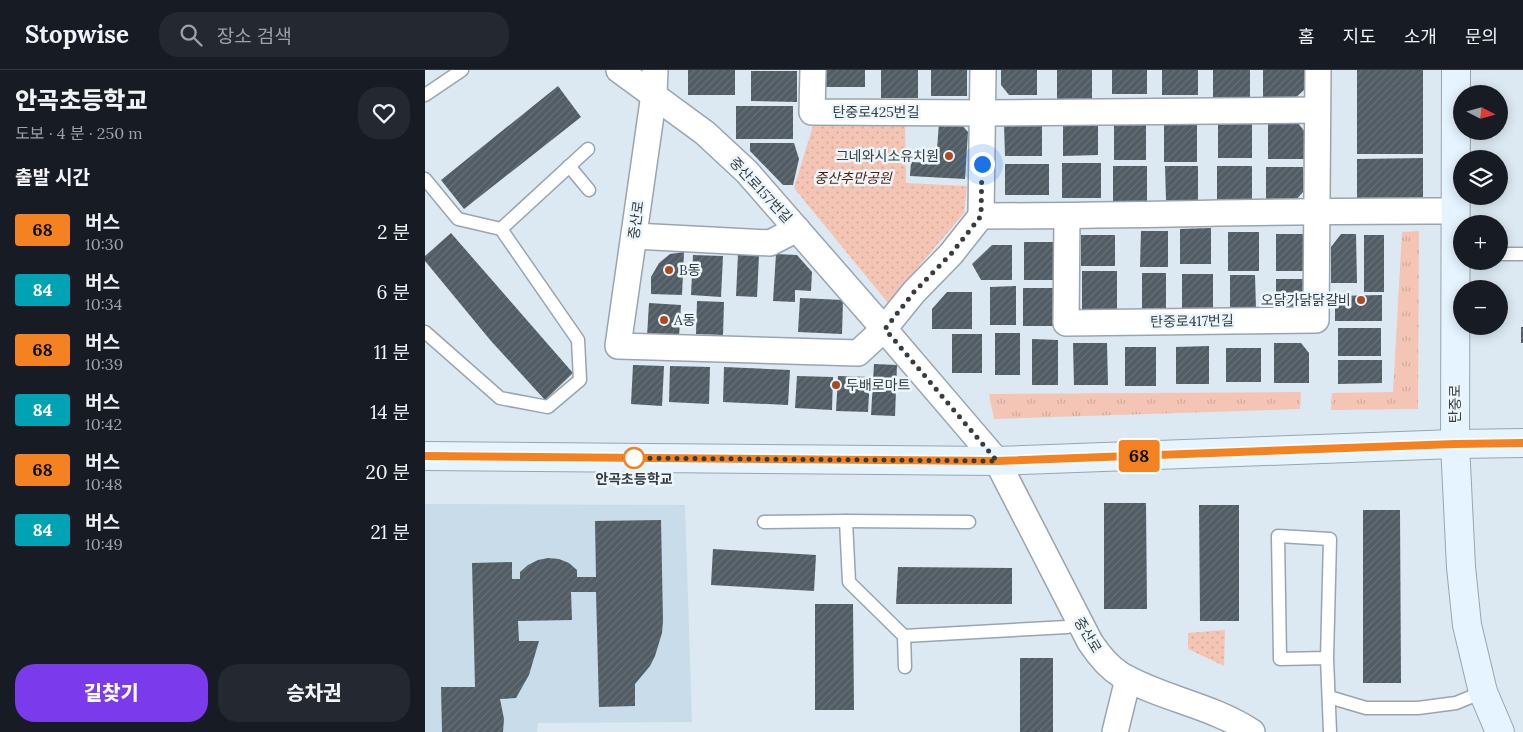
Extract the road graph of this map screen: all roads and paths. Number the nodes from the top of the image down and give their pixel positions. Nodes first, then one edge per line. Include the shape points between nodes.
1 (461, 70) edge
2 (619, 70) edge
3 (655, 70) edge
4 (813, 70) edge
5 (983, 70) edge
6 (1318, 70) edge
7 (1456, 70) edge
8 (654, 94) junction
9 (425, 96) edge
10 (1317, 110) junction
11 (983, 113) junction
12 (588, 148) dead end
13 (569, 166) junction
14 (425, 179) edge
15 (589, 190) dead end
16 (1316, 210) junction
17 (1455, 211) junction
18 (1455, 215) edge
19 (981, 216) junction
20 (1067, 216) junction
21 (501, 229) junction
22 (797, 229) junction
23 (634, 236) junction
24 (1508, 254) edge
25 (1523, 254) edge
26 (1458, 270) edge
27 (885, 329) junction
28 (425, 332) edge
29 (1523, 443) edge
30 (1455, 444) junction
31 (425, 456) edge
32 (997, 461) junction
33 (846, 521) junction
34 (764, 522) dead end
35 (969, 522) dead end
36 (1080, 624) junction
37 (904, 636) junction
38 (1327, 658) junction
39 (905, 667) dead end
40 (1128, 679) junction
41 (1483, 692) junction
42 (1329, 697) junction
43 (1115, 732) edge
44 (1252, 732) edge
45 (1330, 732) edge
46 (1500, 732) edge

1 - 9 lane
2 - 8 street, 중산로157번길
3 - 8 street, 중산로
4 - 11 street, 탄중로425번길 via 812,112
5 - 11 street
6 - 10 street, 탄중로417번길
7 - 17 main road, 탄중로
8 - 22 street, 중산로157번길 via 705,133 740,166
8 - 23 street, 중산로
10 - 11 street
10 - 16 street, 탄중로417번길
11 - 19 street
12 - 13 lane
13 - 15 lane
13 - 21 lane
14 - 21 lane via 458,219
16 - 17 street
16 - 20 street
16 - 20 street, 탄중로417번길 via 1316,320 1066,323
17 - 18 main road, 탄중로
19 - 20 street
19 - 27 street
21 - 28 lane via 579,340 580,380 548,407 500,398
22 - 23 street via 770,243
22 - 27 street, 중산로157번길
23 - 27 street, 중산로 via 618,346 858,353
24 - 25 lane
26 - 30 main road, 탄중로
27 - 32 street, 중산로157번길
29 - 30 main road
30 - 32 main road
30 - 41 main road, 탄중로 via 1466,615
31 - 32 main road
32 - 36 street, 중산로
33 - 34 lane
33 - 35 lane
33 - 37 lane via 849,582
36 - 37 lane
36 - 40 street, 중산로 via 1101,658
37 - 39 lane
38 - 38 lane via 1279,659 1278,536 1330,539
38 - 42 lane
40 - 43 street
40 - 44 street, 중산로 via 1221,714
41 - 42 lane via 1456,703 1418,708 1366,708
41 - 46 main road, 탄중로
42 - 45 lane

